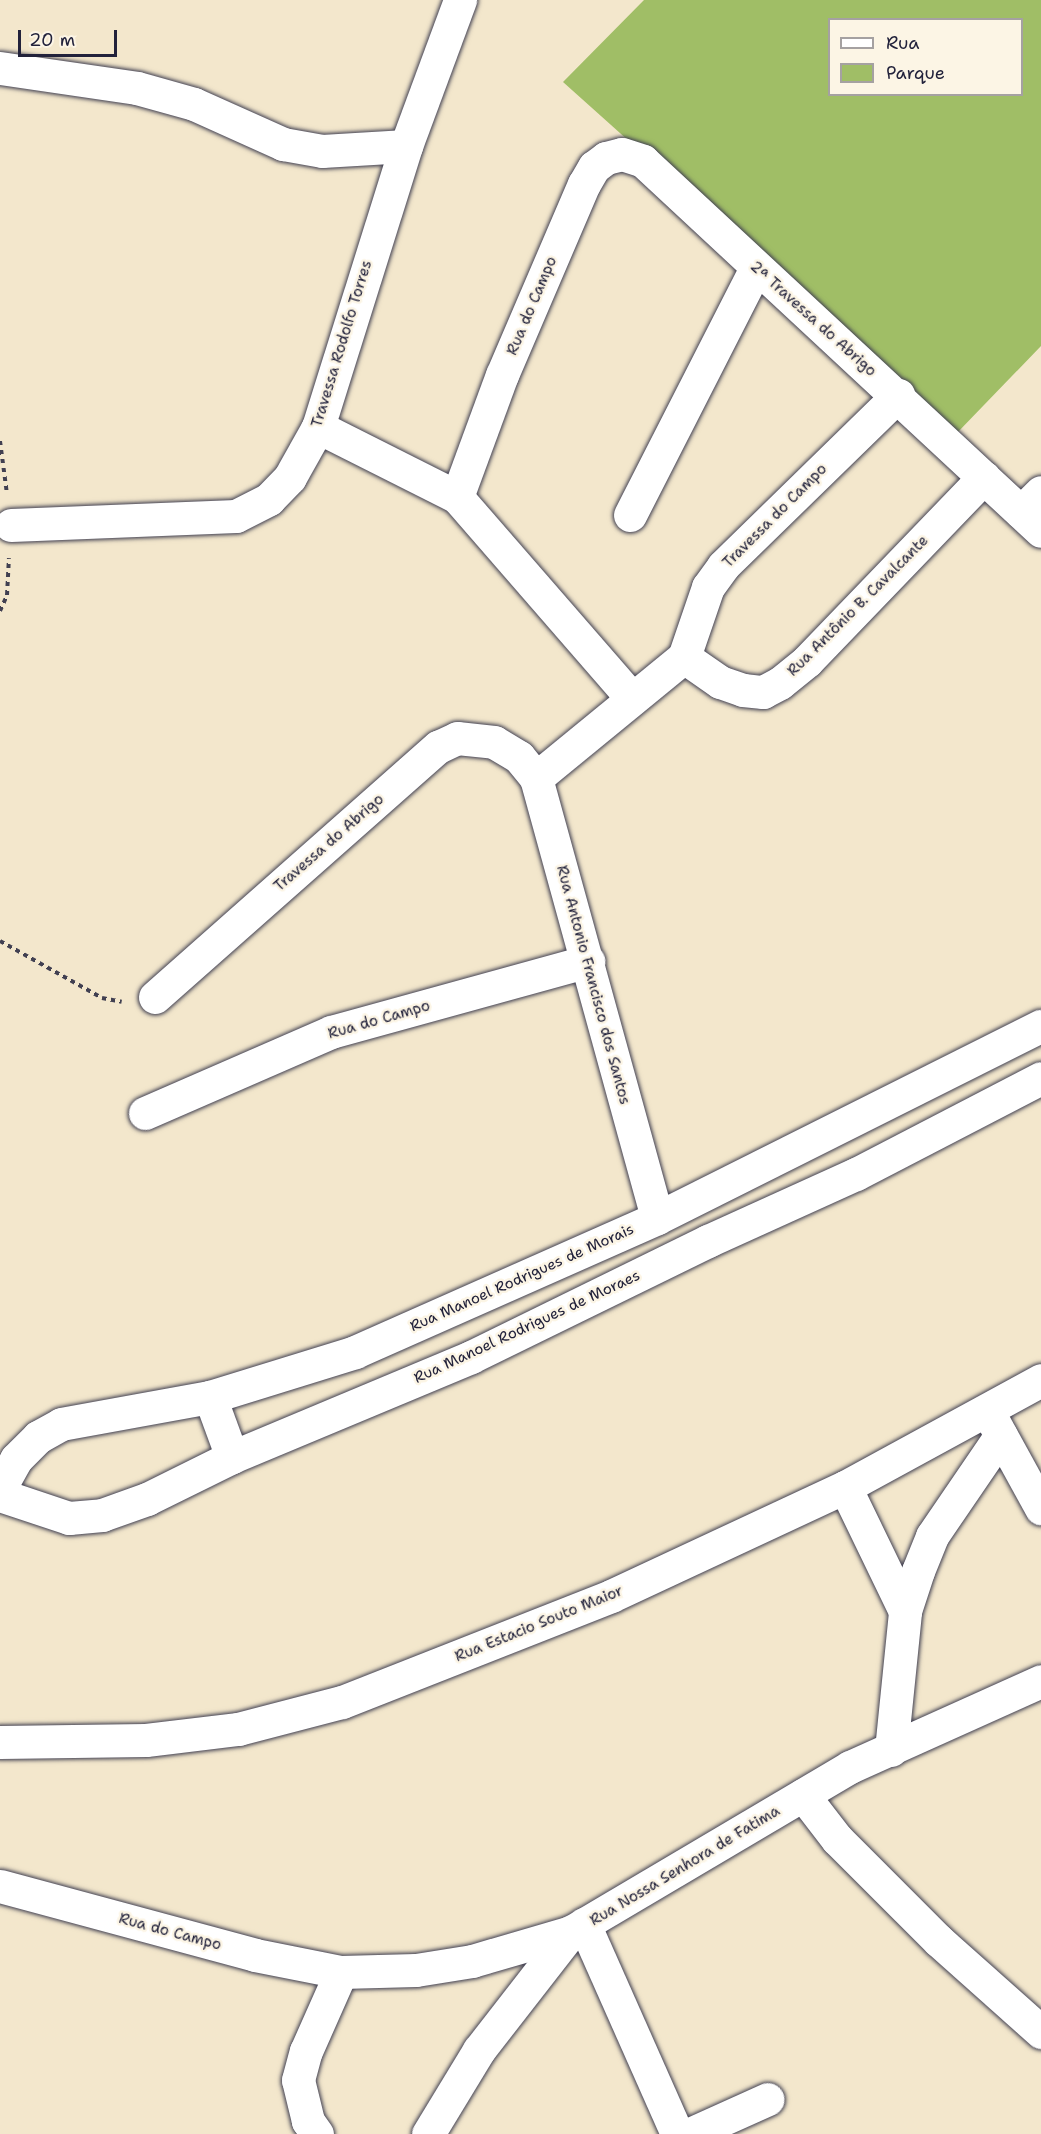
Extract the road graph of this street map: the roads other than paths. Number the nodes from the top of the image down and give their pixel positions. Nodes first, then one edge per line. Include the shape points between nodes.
1 (460, 0) edge
2 (0, 68) edge
3 (406, 146) junction
4 (642, 160) joint
5 (756, 268) junction
6 (898, 395) junction
7 (318, 427) junction
8 (984, 477) junction
9 (456, 497) junction
10 (1034, 512) edge
11 (630, 515) dead end
12 (11, 525) dead end
13 (684, 657) junction
14 (632, 699) junction
15 (528, 767) junction
16 (588, 961) junction
17 (155, 997) road end
18 (1041, 1026) edge
19 (1041, 1078) edge
20 (145, 1113) dead end
21 (657, 1218) junction
22 (1041, 1380) edge
23 (210, 1397) junction
24 (993, 1421) junction
25 (232, 1457) junction
26 (845, 1487) junction
27 (0, 1488) edge
28 (0, 1495) edge
29 (1041, 1508) edge
30 (905, 1611) junction
31 (1041, 1682) edge
32 (0, 1742) edge
33 (891, 1750) junction
34 (803, 1795) junction
35 (0, 1886) edge
36 (578, 1928) junction
37 (341, 1972) junction
38 (1041, 2032) edge
39 (768, 2099) dead end
40 (317, 2134) edge
41 (428, 2134) edge
42 (677, 2134) edge
43 (690, 2134) edge

1 - 3 street, Travessa Rodolfo Torres
2 - 3 street via 137,88 194,104 283,144 322,151
3 - 7 street, Travessa Rodolfo Torres
4 - 5 street, 2ª Travessa do Abrigo
4 - 9 street, Rua do Campo via 622,154 606,158 594,167 584,184 502,375
5 - 6 street, 2ª Travessa do Abrigo
5 - 11 street
6 - 8 street, 2ª Travessa do Abrigo
6 - 13 street, Travessa do Campo via 723,566 708,587
7 - 9 street
7 - 12 street, Travessa Rodolfo Torres via 290,477 252,511 236,516
8 - 10 street, 2ª Travessa do Abrigo
8 - 13 street, Rua Antônio B. Cavalcante via 807,661 780,683 763,692 743,690 720,682
9 - 14 street
13 - 14 street
14 - 15 street
15 - 16 street, Rua Antonio Francisco dos Santos
15 - 17 street, Travessa do Abrigo via 494,742 456,738 438,747
16 - 20 street, Rua do Campo via 332,1032
16 - 21 street, Rua Antonio Francisco dos Santos
18 - 21 street, Rua Manoel Rodrigues de Morais
19 - 25 street, Rua Manoel Rodrigues de Moraes via 856,1174 708,1241 471,1357
21 - 23 street, Rua Manoel Rodrigues de Morais via 355,1352
22 - 24 street, Rua Estacio Souto Maior
23 - 25 street
23 - 27 street, Rua Manoel Rodrigues de Morais via 61,1424 38,1437 16,1459
24 - 26 street, Rua Estacio Souto Maior
24 - 29 street
24 - 30 street via 932,1536
25 - 28 street, Rua Manoel Rodrigues de Moraes via 147,1499 102,1515 69,1518
26 - 30 street
26 - 32 street, Rua Estacio Souto Maior via 611,1596 342,1702 238,1729 146,1740
30 - 33 street
31 - 33 street, Rua Nossa Senhora de Fatima
33 - 34 street, Rua Nossa Senhora de Fatima via 850,1767
34 - 36 street, Rua Nossa Senhora de Fatima
34 - 38 street via 837,1839 939,1941
35 - 37 street, Rua do Campo via 255,1955
36 - 37 street, Rua do Campo via 472,1961 416,1971
36 - 41 street, Rua Nossa Senhora de Fatima via 479,2050
36 - 42 street, Rua Nossa Senhora de Fatima
37 - 40 street via 306,2051 298,2080 308,2121
39 - 43 street

